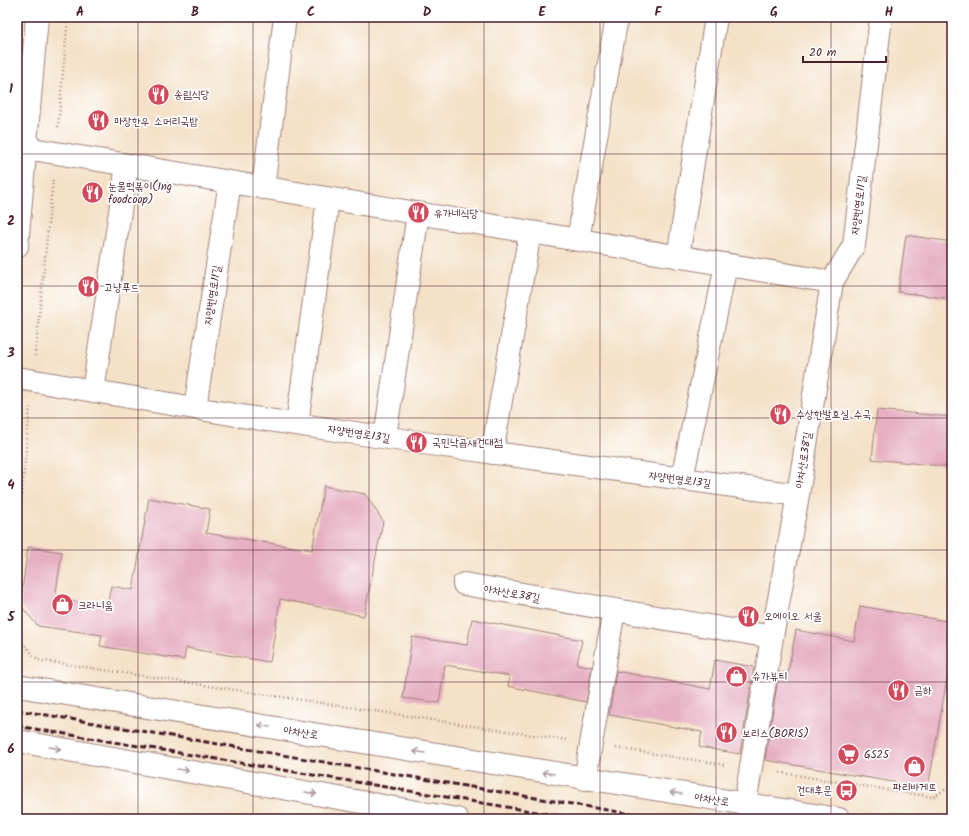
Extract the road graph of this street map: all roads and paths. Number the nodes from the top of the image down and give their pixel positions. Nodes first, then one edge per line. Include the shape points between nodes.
1 (37, 17) edge
2 (68, 17) edge
3 (285, 17) edge
4 (617, 17) edge
5 (716, 17) edge
6 (881, 17) edge
7 (26, 148) junction
8 (55, 153) junction
9 (127, 165) junction
10 (20, 181) edge
11 (230, 182) junction
12 (263, 188) junction
13 (328, 199) junction
14 (418, 213) junction
15 (530, 232) junction
16 (578, 240) junction
17 (17, 246) edge
18 (678, 257) junction
19 (726, 265) junction
20 (832, 282) junction
21 (25, 379) edge
22 (93, 391) junction
23 (195, 408) junction
24 (296, 424) junction
25 (385, 437) junction
26 (492, 453) junction
27 (682, 479) junction
28 (798, 495) junction
29 (17, 547) edge
30 (464, 584) dead end
31 (614, 610) junction
32 (17, 636) edge
33 (772, 637) junction
34 (17, 686) edge
35 (17, 741) edge
36 (591, 744) junction
37 (751, 768) junction
38 (585, 779) junction
39 (951, 786) dead end
40 (745, 804) junction
41 (457, 819) edge
42 (839, 819) edge

1 - 7 street
2 - 8 path
3 - 12 street
4 - 16 street
5 - 18 street
6 - 20 street, 자양번영로11길 via 854,245
7 - 8 street
7 - 10 street
8 - 9 street
8 - 21 path
9 - 11 street
9 - 22 street
10 - 17 street
11 - 12 street
11 - 23 street, 자양번영로11길
12 - 13 street
13 - 14 street
13 - 24 street
14 - 15 street
14 - 25 street
15 - 16 street
15 - 26 street
16 - 18 street
18 - 19 street
19 - 20 street
19 - 27 street
20 - 28 street, 아차산로38길
21 - 22 street, 자양번영로13길
21 - 29 path
22 - 23 street, 자양번영로13길
23 - 24 street, 자양번영로13길
24 - 25 street, 자양번영로13길
25 - 26 street, 자양번영로13길
26 - 27 street, 자양번영로13길
27 - 28 street, 자양번영로13길
28 - 33 street, 아차산로38길
30 - 31 street, 아차산로38길
31 - 33 street, 아차산로38길
31 - 36 street
32 - 36 path via 38,660
33 - 37 street, 아차산로38길
38 -> 34 street, 아차산로
35 -> 41 street
36 - 37 path
36 - 38 street
37 - 39 path via 933,797
37 - 40 street, 아차산로38길
40 -> 38 street, 아차산로
40 - 42 street, 아차산로

